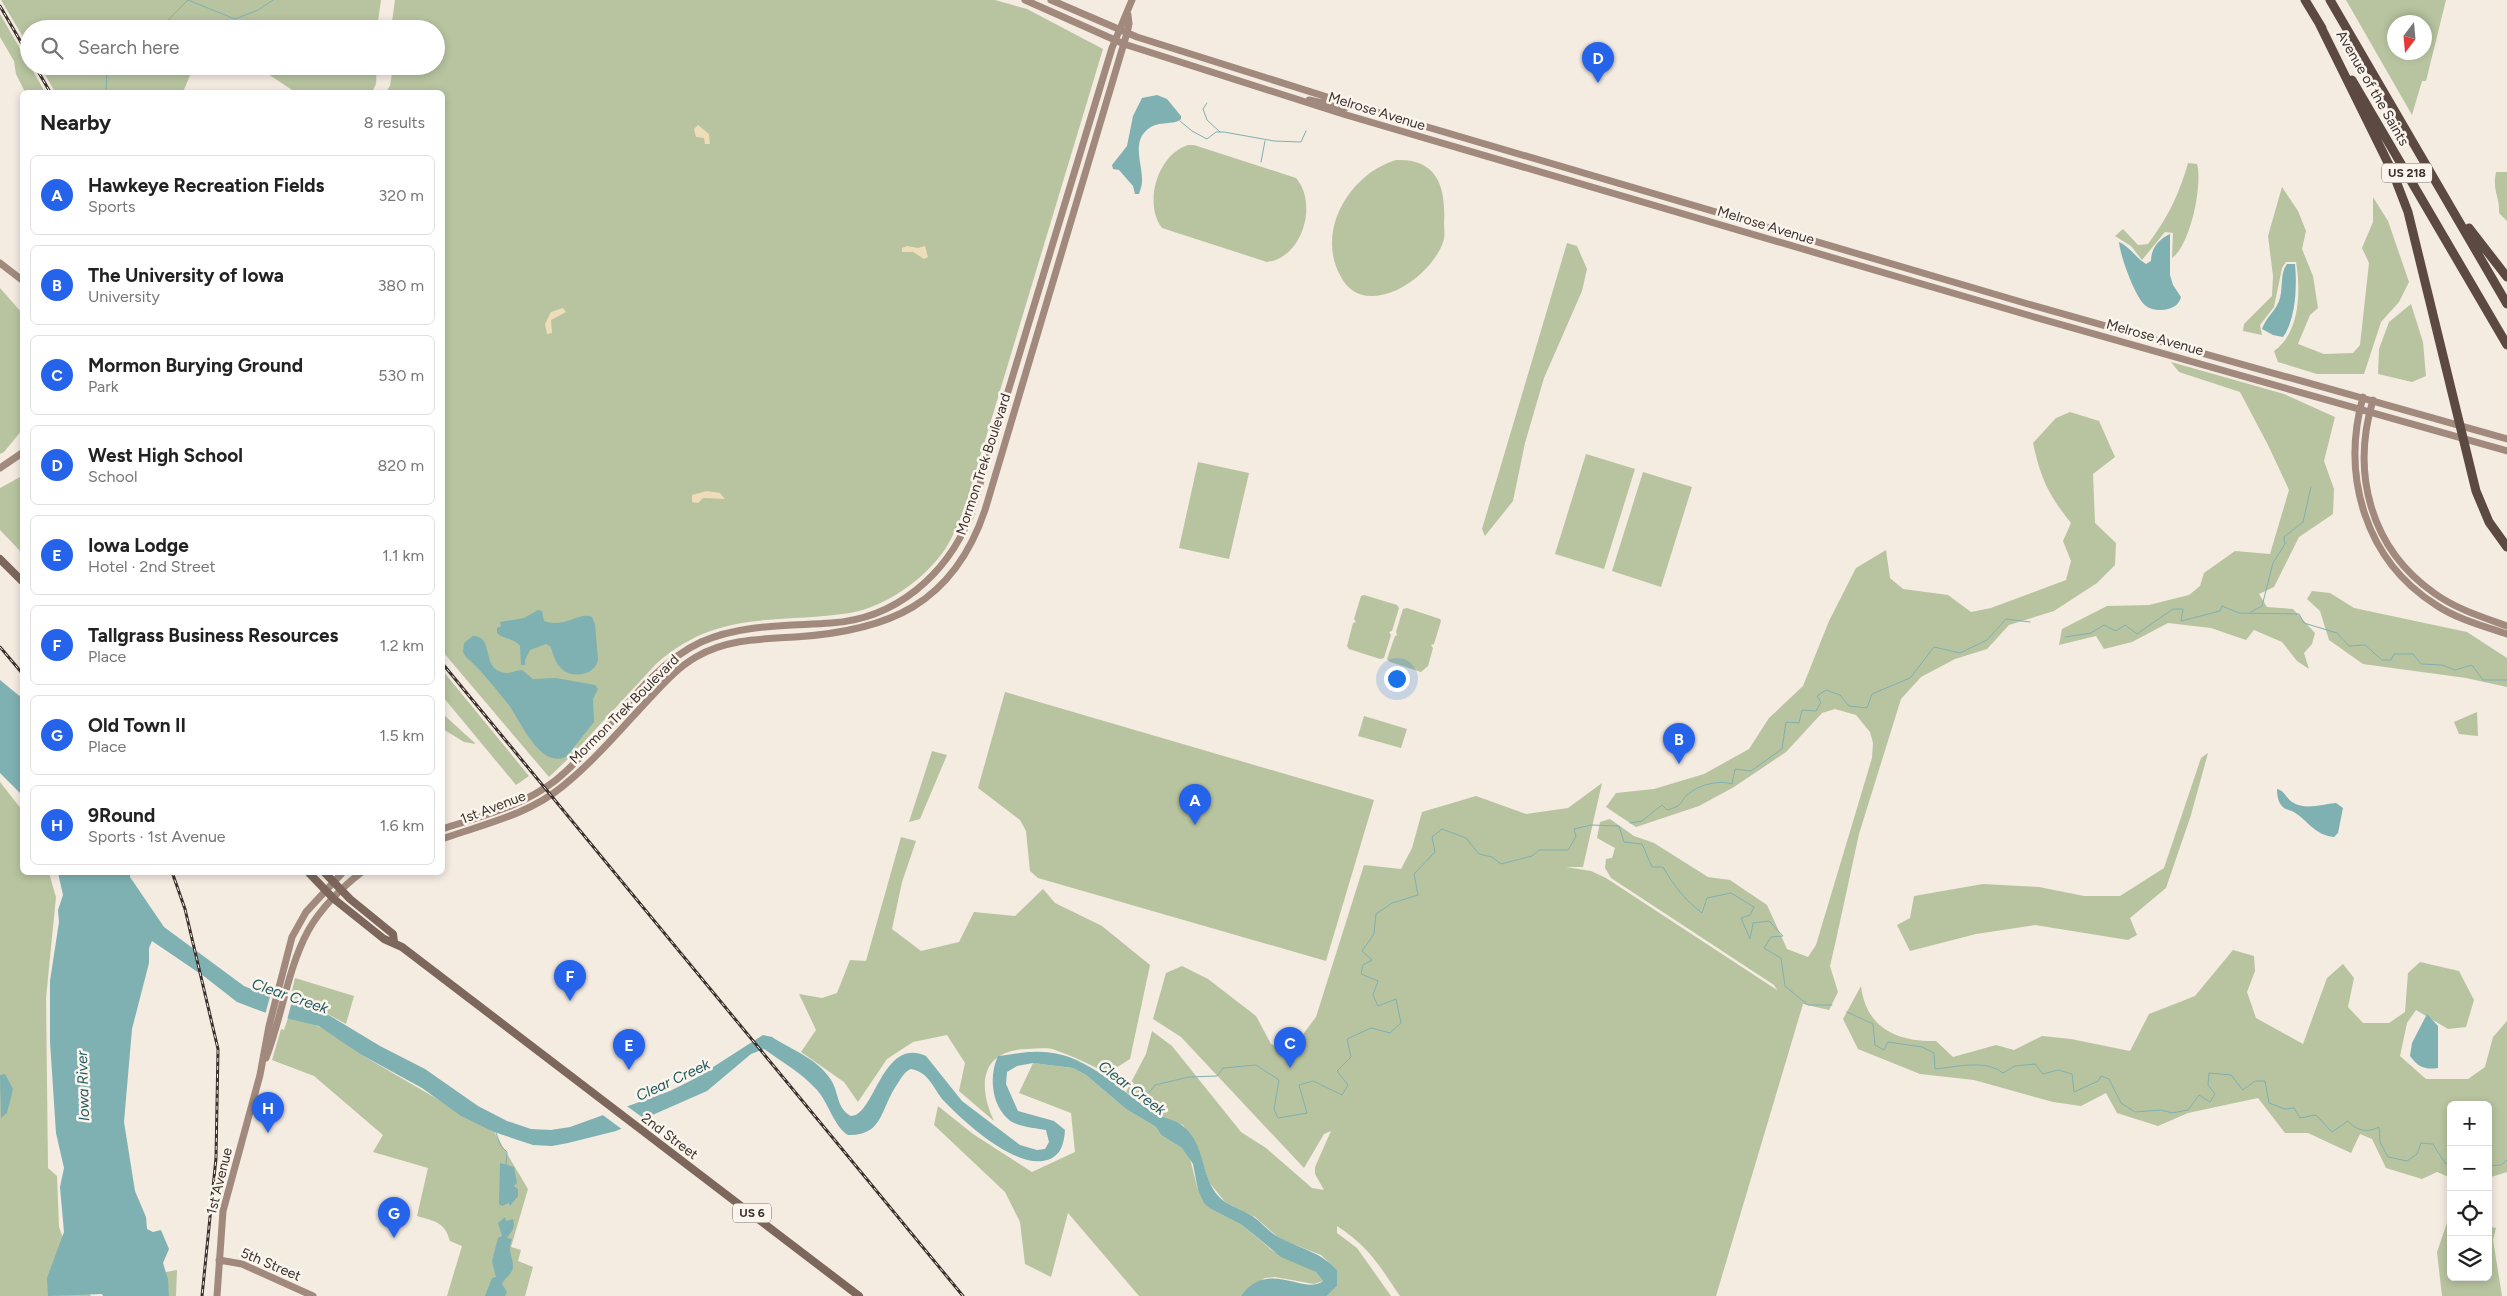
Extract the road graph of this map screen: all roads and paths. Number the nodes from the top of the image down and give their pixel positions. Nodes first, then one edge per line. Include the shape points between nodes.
1 (1025, 0) edge
2 (1051, 0) edge
3 (1132, 0) edge
4 (2305, 0) edge
5 (2330, 0) edge
6 (1128, 15) junction
7 (2319, 23) junction
8 (1118, 30) junction
9 (1127, 33) junction
10 (1114, 41) junction
11 (1124, 44) junction
12 (2370, 69) junction
13 (1299, 100) junction
14 (1345, 108) dead end
15 (0, 263) edge
16 (2507, 277) edge
17 (20, 278) edge
18 (2507, 304) edge
19 (2507, 345) edge
20 (2364, 397) junction
21 (2373, 400) junction
22 (2360, 408) junction
23 (2369, 411) junction
24 (2460, 425) junction
25 (2463, 438) junction
26 (2507, 439) edge
27 (2507, 451) edge
28 (20, 454) edge
29 (0, 468) edge
30 (2507, 547) edge
31 (0, 559) edge
32 (20, 578) edge
33 (2507, 626) edge
34 (2507, 634) edge
35 (547, 786) joint
36 (551, 796) joint
37 (445, 828) edge
38 (445, 838) edge
39 (311, 875) edge
40 (327, 875) edge
41 (340, 875) edge
42 (359, 875) edge
43 (334, 882) junction
44 (326, 890) junction
45 (342, 891) junction
46 (334, 899) junction
47 (394, 942) junction
48 (260, 1075) junction
49 (218, 1260) junction
50 (217, 1296) edge
51 (313, 1296) edge
52 (859, 1296) edge

1 - 10 main road, Melrose Avenue
2 - 8 main road, Melrose Avenue
3 - 6 main road, Mormon Trek Boulevard
4 - 7 highway, Avenue of the Saints / US 218
5 - 12 highway, Avenue of the Saints / US 218
6 - 8 main road, Mormon Trek Boulevard
6 - 9 main road, Mormon Trek Boulevard
7 - 19 highway, Avenue of the Saints / US 218
7 - 24 highway via 2408,212
8 - 9 main road, Melrose Avenue
8 - 10 main road, Mormon Trek Boulevard
9 - 11 main road, Mormon Trek Boulevard
9 - 20 main road, Melrose Avenue via 1346,103 1742,220 2028,304
10 - 11 main road, Melrose Avenue
10 - 35 main road, Mormon Trek Boulevard via 970,517 946,561 912,594 864,618 740,630 713,637 684,651 663,668 567,770
11 - 13 main road, Melrose Avenue
11 - 36 main road, Mormon Trek Boulevard via 985,510 960,561 943,582 918,604 880,623 838,634 742,640 719,646 697,657 670,676 582,769
12 - 16 highway via 2473,234
12 - 18 highway, Avenue of the Saints / US 218
13 - 14 main road via 1321,101
13 - 22 main road, Melrose Avenue via 2037,318
15 - 17 main road
20 - 21 main road, Melrose Avenue
20 - 22 main road
21 - 23 main road
21 - 24 main road, Melrose Avenue
22 - 23 main road, Melrose Avenue
22 - 34 main road via 2356,455 2359,498 2368,525 2390,565 2438,606
23 - 25 main road, Melrose Avenue
23 - 33 main road via 2364,450 2366,491 2383,538 2399,561 2435,594 2470,613
24 - 25 highway
24 - 26 main road, Melrose Avenue
25 - 27 main road, Melrose Avenue
25 - 30 highway via 2482,507
28 - 29 main road
31 - 32 main road
35 - 37 main road, 1st Avenue via 516,805
36 - 38 main road, 1st Avenue via 519,813
39 - 44 main road, 2nd Street / US 6
40 - 43 main road, 2nd Street / US 6
41 - 43 main road, 1st Avenue
42 - 45 main road, 1st Avenue
43 - 44 main road, 1st Avenue
43 - 45 main road, 2nd Street / US 6
44 - 46 main road, 2nd Street / US 6
44 - 48 main road, 1st Avenue via 295,930 269,1026
45 - 46 main road, 1st Avenue
45 - 47 main road, 2nd Street / US 6 via 393,934
46 - 47 main road, 2nd Street / US 6 via 384,939
46 - 48 main road, 1st Avenue via 309,929 300,949 278,1028
47 - 52 main road, 2nd Street / US 6
48 - 49 main road, 1st Avenue via 223,1211
49 - 50 main road, 1st Avenue
49 - 51 main road, 5th Street via 242,1264

